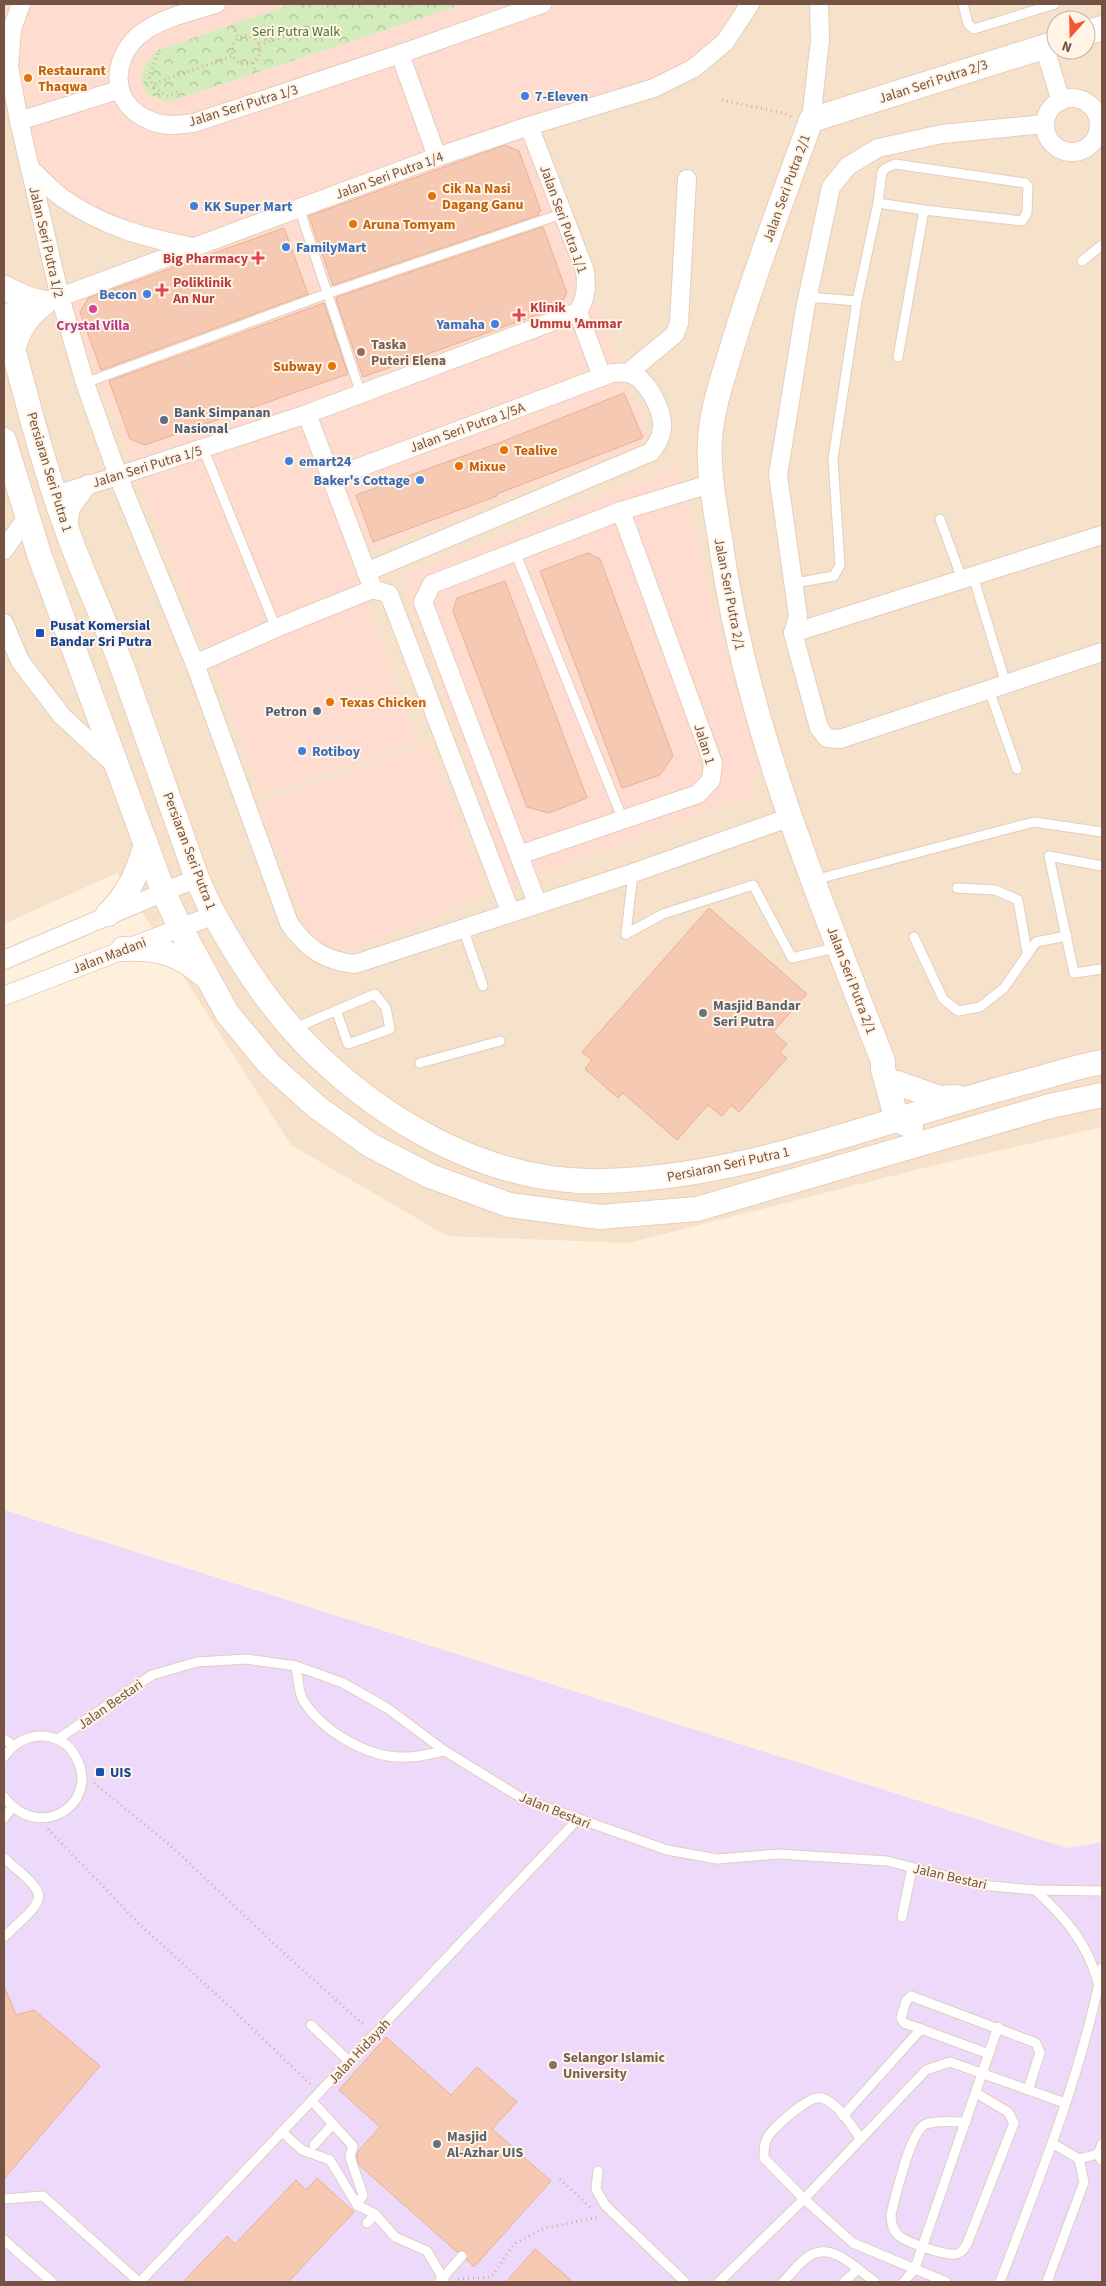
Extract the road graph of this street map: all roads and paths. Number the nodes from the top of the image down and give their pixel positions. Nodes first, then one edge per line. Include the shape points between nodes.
1 (21, 4) edge
2 (216, 4) edge
3 (542, 4) edge
4 (750, 4) edge
5 (819, 4) edge
6 (963, 4) edge
7 (1055, 4) edge
8 (233, 26) dead end
9 (306, 29) dead end
10 (238, 38) junction
11 (259, 45) junction
12 (1046, 45) edge
13 (159, 51) dead end
14 (400, 54) junction
15 (232, 56) junction
16 (1053, 60) edge
17 (253, 63) junction
18 (255, 70) dead end
19 (154, 88) junction
20 (118, 90) junction
21 (177, 92) dead end
22 (722, 100) dead end
23 (1061, 101) junction
24 (1099, 107) edge
25 (19, 121) junction
26 (810, 123) junction
27 (1045, 124) junction
28 (529, 126) junction
29 (437, 157) junction
30 (30, 168) junction
31 (687, 179) dead end
32 (878, 202) junction
33 (299, 208) junction
34 (924, 210) junction
35 (564, 213) junction
36 (1102, 244) edge
37 (194, 247) junction
38 (1082, 261) dead end
39 (4, 288) edge
40 (329, 293) junction
41 (807, 297) junction
42 (52, 300) junction
43 (857, 301) junction
44 (578, 312) junction
45 (4, 315) edge
46 (13, 348) junction
47 (898, 357) dead end
48 (628, 373) junction
49 (602, 376) junction
50 (85, 383) junction
51 (361, 394) junction
52 (307, 414) junction
53 (4, 440) edge
54 (203, 448) junction
55 (118, 476) junction
56 (331, 478) junction
57 (713, 483) junction
58 (88, 484) junction
59 (55, 495) junction
60 (621, 511) junction
61 (27, 517) junction
62 (940, 520) dead end
63 (67, 531) junction
64 (1102, 535) edge
65 (4, 550) edge
66 (515, 552) junction
67 (38, 554) junction
68 (366, 572) junction
69 (967, 577) junction
70 (795, 583) junction
71 (373, 589) junction
72 (4, 622) edge
73 (276, 628) junction
74 (793, 633) junction
75 (1102, 652) edge
76 (195, 664) junction
77 (1006, 684) junction
78 (989, 690) junction
79 (117, 767) junction
80 (1017, 770) dead end
81 (791, 817) junction
82 (623, 820) junction
83 (1102, 832) edge
84 (146, 844) junction
85 (518, 855) junction
86 (1102, 866) edge
87 (633, 873) junction
88 (197, 878) junction
89 (814, 880) junction
90 (957, 888) dead end
91 (163, 890) junction
92 (536, 903) junction
93 (510, 911) junction
94 (108, 914) junction
95 (214, 915) junction
96 (180, 927) junction
97 (463, 928) junction
98 (1066, 936) junction
99 (914, 937) dead end
100 (838, 947) junction
101 (123, 949) junction
102 (1027, 952) junction
103 (4, 960) edge
104 (1102, 969) edge
105 (207, 977) junction
106 (483, 986) dead end
107 (4, 996) edge
108 (336, 1010) junction
109 (293, 1029) junction
110 (500, 1041) dead end
111 (1102, 1062) edge
112 (420, 1063) dead end
113 (892, 1084) junction
114 (1102, 1095) edge
115 (973, 1096) junction
116 (1050, 1106) junction
117 (904, 1120) junction
118 (832, 1140) junction
119 (814, 1174) junction
120 (296, 1666) junction
121 (4, 1739) edge
122 (58, 1740) junction
123 (13, 1745) junction
124 (446, 1751) junction
125 (4, 1758) edge
126 (82, 1773) junction
127 (4, 1797) edge
128 (12, 1808) junction
129 (4, 1818) edge
130 (39, 1819) junction
131 (578, 1819) junction
132 (4, 1858) edge
133 (912, 1868) junction
134 (1035, 1890) junction
135 (1102, 1891) edge
136 (902, 1917) dead end
137 (4, 1937) edge
138 (1102, 1968) edge
139 (1099, 1984) junction
140 (311, 2025) dead end
141 (998, 2027) junction
142 (921, 2029) junction
143 (375, 2034) junction
144 (989, 2054) junction
145 (350, 2061) junction
146 (982, 2074) junction
147 (1028, 2090) junction
148 (320, 2093) junction
149 (976, 2093) junction
150 (312, 2101) junction
151 (1065, 2103) junction
152 (843, 2116) junction
153 (966, 2122) junction
154 (333, 2124) junction
155 (282, 2132) junction
156 (861, 2139) junction
157 (1052, 2143) junction
158 (1102, 2144) edge
159 (314, 2145) dead end
160 (1100, 2157) edge
161 (1079, 2159) junction
162 (598, 2171) dead end
163 (4, 2199) edge
164 (804, 2199) junction
165 (358, 2205) junction
166 (375, 2214) junction
167 (600, 2217) dead end
168 (367, 2223) dead end
169 (4, 2240) edge
170 (922, 2246) junction
171 (462, 2256) dead end
172 (915, 2268) junction
173 (857, 2270) junction
174 (442, 2281) edge
175 (52, 2282) edge
176 (140, 2282) edge
177 (685, 2282) edge
178 (719, 2282) edge
179 (783, 2282) edge
180 (844, 2282) edge
181 (875, 2282) edge
182 (904, 2282) edge
183 (946, 2282) edge
184 (1000, 2282) edge
185 (1047, 2282) edge

1 - 25 street, Jalan Seri Putra 1/2 via 12,29 9,67
2 - 20 street via 155,24 138,36 126,51 118,70
3 - 14 street, Jalan Seri Putra 1/3
4 - 28 street, Jalan Seri Putra 1/4 via 725,42 694,68 654,88
5 - 26 street via 820,40
6 - 7 lane via 968,24 974,28
8 - 10 path
9 - 11 path
10 - 11 path via 246,36
10 - 15 path via 232,46
11 - 17 path via 260,55
12 - 26 street, Jalan Seri Putra 2/3
13 - 19 path via 149,77
14 - 20 street, Jalan Seri Putra 1/3 via 194,123 171,126 148,120 129,106
14 - 29 street
15 - 17 path via 241,64
15 - 19 path via 156,83
16 - 23 street
17 - 18 path
19 - 21 path via 168,96
20 - 25 street
22 - 26 path via 783,113
23 - 24 street via 1076,98
23 - 27 street via 1049,110
24 - 27 street via 1098,137 1076,152 1066,152 1051,142
25 - 30 street, Jalan Seri Putra 1/2
26 - 57 street, Jalan Seri Putra 2/1 via 752,281 714,409 709,441
27 - 41 street via 942,134 878,148 848,166 831,187
28 - 29 street, Jalan Seri Putra 1/4
28 - 35 street, Jalan Seri Putra 1/1
29 - 33 street, Jalan Seri Putra 1/4
30 - 37 street via 63,199 104,223 146,238
30 - 42 street, Jalan Seri Putra 1/2
31 - 48 street via 679,324 675,334
32 - 34 lane
32 - 34 lane via 882,172 895,164 1025,183 1030,190 1027,213 1022,221
32 - 43 lane
33 - 37 street, Jalan Seri Putra 1/4
33 - 40 lane
34 - 47 lane
35 - 40 lane
35 - 44 street, Jalan Seri Putra 1/1 via 585,271 586,299
36 - 38 lane
37 - 42 street, Jalan Seri Putra 1/4
39 - 42 street via 28,299
40 - 50 lane
40 - 51 lane
41 - 43 lane
41 - 70 street via 778,475
42 - 45 street, Jalan Seri Putra 1/4
42 - 46 street via 24,323
42 - 50 street, Jalan Seri Putra 1/2
43 - 70 lane via 833,459 840,565 834,576
44 - 49 street
44 - 51 street, Jalan Seri Putra 1/5
45 - 46 street, Persiaran Seri Putra 1
46 - 59 street, Persiaran Seri Putra 1
48 - 49 street, Jalan Seri Putra 1/5A
48 - 68 street via 642,380 652,392 663,426 660,440 651,452
49 - 56 street, Jalan Seri Putra 1/5A
50 - 55 street, Jalan Seri Putra 1/2
51 - 52 street, Jalan Seri Putra 1/5
52 - 54 street, Jalan Seri Putra 1/5
52 - 56 street
53 - 61 street, Persiaran Seri Putra 1
54 - 55 street, Jalan Seri Putra 1/5
54 - 73 lane
55 - 58 street, Jalan Seri Putra 1/5
55 - 76 street, Jalan Seri Putra 1/2
56 - 68 street
57 - 60 street
57 - 81 street, Jalan Seri Putra 2/1 via 726,588 739,645
58 - 59 street, Jalan Seri Putra 1/5
58 - 63 street via 71,508
59 - 63 street, Persiaran Seri Putra 1
59 - 67 street via 42,525
60 - 66 street
60 - 82 street, Jalan 1 via 714,763 711,780 698,794
61 - 65 street
61 - 67 street, Persiaran Seri Putra 1
62 - 69 lane
63 - 88 street, Persiaran Seri Putra 1 via 123,670
64 - 69 street
66 - 82 lane
66 - 85 street via 432,584 423,602
67 - 79 street, Persiaran Seri Putra 1
68 - 71 street
69 - 74 street
69 - 77 lane
70 - 74 street via 798,616
71 - 73 street
71 - 93 street via 389,594
72 - 79 street via 20,661 62,716
73 - 76 street
74 - 78 street via 820,728 827,738 840,739
75 - 77 street
76 - 97 street, Jalan Seri Putra 1/2 via 289,924 300,940 316,954 336,962 355,964
77 - 78 street
78 - 80 lane
79 - 84 street, Persiaran Seri Putra 1
81 - 87 street, Jalan Seri Putra 1/2
81 - 89 street, Jalan Seri Putra 2/1
82 - 85 street, Jalan 1
83 - 89 lane via 1034,822
84 - 91 street, Persiaran Seri Putra 1
84 - 94 street via 133,884 123,900
85 - 92 street
86 - 98 lane via 1049,856
87 - 92 street, Jalan Seri Putra 1/2
87 - 100 lane via 626,934 663,914 753,885 792,958
88 - 91 street
88 - 95 street, Persiaran Seri Putra 1
89 - 100 street, Jalan Seri Putra 2/1
90 - 102 lane via 995,890 1018,900
91 - 94 street
91 - 96 street, Persiaran Seri Putra 1
92 - 93 street, Jalan Seri Putra 1/2
93 - 97 street, Jalan Seri Putra 1/2
94 - 103 street
95 - 96 street, Jalan Madani
95 - 109 street, Persiaran Seri Putra 1 via 260,988
96 - 101 street, Jalan Madani
96 - 105 street, Persiaran Seri Putra 1
97 - 106 lane
98 - 102 lane via 1036,942
98 - 104 lane via 1074,973
99 - 102 lane via 943,999 958,1011 980,1006 1004,988
100 - 113 street, Jalan Seri Putra 2/1 via 883,1061 888,1065
101 - 105 street via 163,951 194,966
101 - 107 street, Jalan Madani
105 - 119 street, Persiaran Seri Putra 1 via 227,1013 270,1065 318,1108 370,1145 430,1176 509,1205 600,1217 697,1209
108 - 108 lane via 375,994 386,1008 390,1028 348,1044
108 - 109 lane
109 - 118 street, Persiaran Seri Putra 1 via 318,1056 368,1098 415,1129 468,1156 530,1175 600,1182 672,1177 750,1162
110 - 112 lane
111 - 115 street, Persiaran Seri Putra 1
113 - 115 street via 940,1098
113 - 117 street, Jalan Seri Putra 2/1
113 - 118 street via 876,1108
114 - 116 street, Persiaran Seri Putra 1
115 - 117 street, Persiaran Seri Putra 1
116 - 117 street via 1015,1107 932,1127
116 - 119 street, Persiaran Seri Putra 1
117 - 118 street, Persiaran Seri Putra 1
117 - 119 street via 898,1137 888,1144 833,1160
120 - 122 lane, Jalan Bestari via 246,1659 197,1662 152,1675
120 - 124 lane, Jalan Bestari via 342,1682 387,1708
120 - 124 lane via 302,1699 320,1720 351,1742 381,1754 407,1757
121 - 123 lane
122 - 123 lane via 35,1736
122 - 126 lane via 70,1748
123 - 125 lane
124 - 131 lane, Jalan Bestari via 523,1799
126 - 130 lane via 76,1800 66,1811
126 - 143 path via 171,1846
127 - 128 lane
128 - 129 lane
128 - 130 lane via 24,1816
130 - 148 path via 137,1922
131 - 133 lane, Jalan Bestari via 666,1850 717,1859 778,1854 887,1861
131 - 143 lane, Jalan Hidayah
132 - 137 lane via 35,1885 39,1899
133 - 134 lane, Jalan Bestari via 981,1885
133 - 136 lane
134 - 135 lane, Jalan Bestari
134 - 139 lane via 1062,1915 1081,1941
138 - 139 lane
139 - 151 lane via 1090,2027
140 - 145 lane
141 - 142 lane via 911,1996 901,2018 904,2023
141 - 144 lane
141 - 147 lane via 1036,2043 1040,2053
142 - 144 lane
142 - 152 lane
143 - 145 lane, Jalan Hidayah
144 - 146 lane
145 - 148 lane, Jalan Hidayah
146 - 147 lane
146 - 149 lane
146 - 156 lane via 950,2062 926,2070
147 - 151 lane
148 - 150 lane, Jalan Hidayah
149 - 153 lane
149 - 170 lane via 1008,2112 1014,2123 1010,2136 967,2244 960,2253 952,2255
150 - 154 lane
150 - 155 lane, Jalan Hidayah
151 - 157 lane
152 - 156 lane
152 - 164 lane via 830,2102 819,2097 808,2099 769,2136 764,2146 764,2158
153 - 170 lane
153 - 170 lane via 927,2124 920,2128 913,2140 891,2214 892,2226 898,2236
154 - 159 lane
154 - 165 lane via 353,2146 350,2157 363,2195
155 - 165 lane via 302,2150 330,2160
155 - 176 lane, Jalan Hidayah
156 - 164 lane
157 - 161 lane
157 - 184 lane
158 - 160 lane
160 - 161 lane
161 - 185 lane via 1084,2182
162 - 177 lane via 596,2189 605,2205
163 - 176 lane via 43,2196
164 - 172 lane via 853,2243
164 - 178 lane
165 - 166 lane
166 - 168 lane
166 - 174 lane via 395,2237 427,2251
167 - 174 path via 545,2228 514,2244 491,2278
169 - 175 lane
170 - 172 lane
171 - 174 lane
172 - 182 lane
172 - 183 lane
173 - 179 lane via 834,2253 822,2251 810,2255
173 - 180 lane
173 - 181 lane

